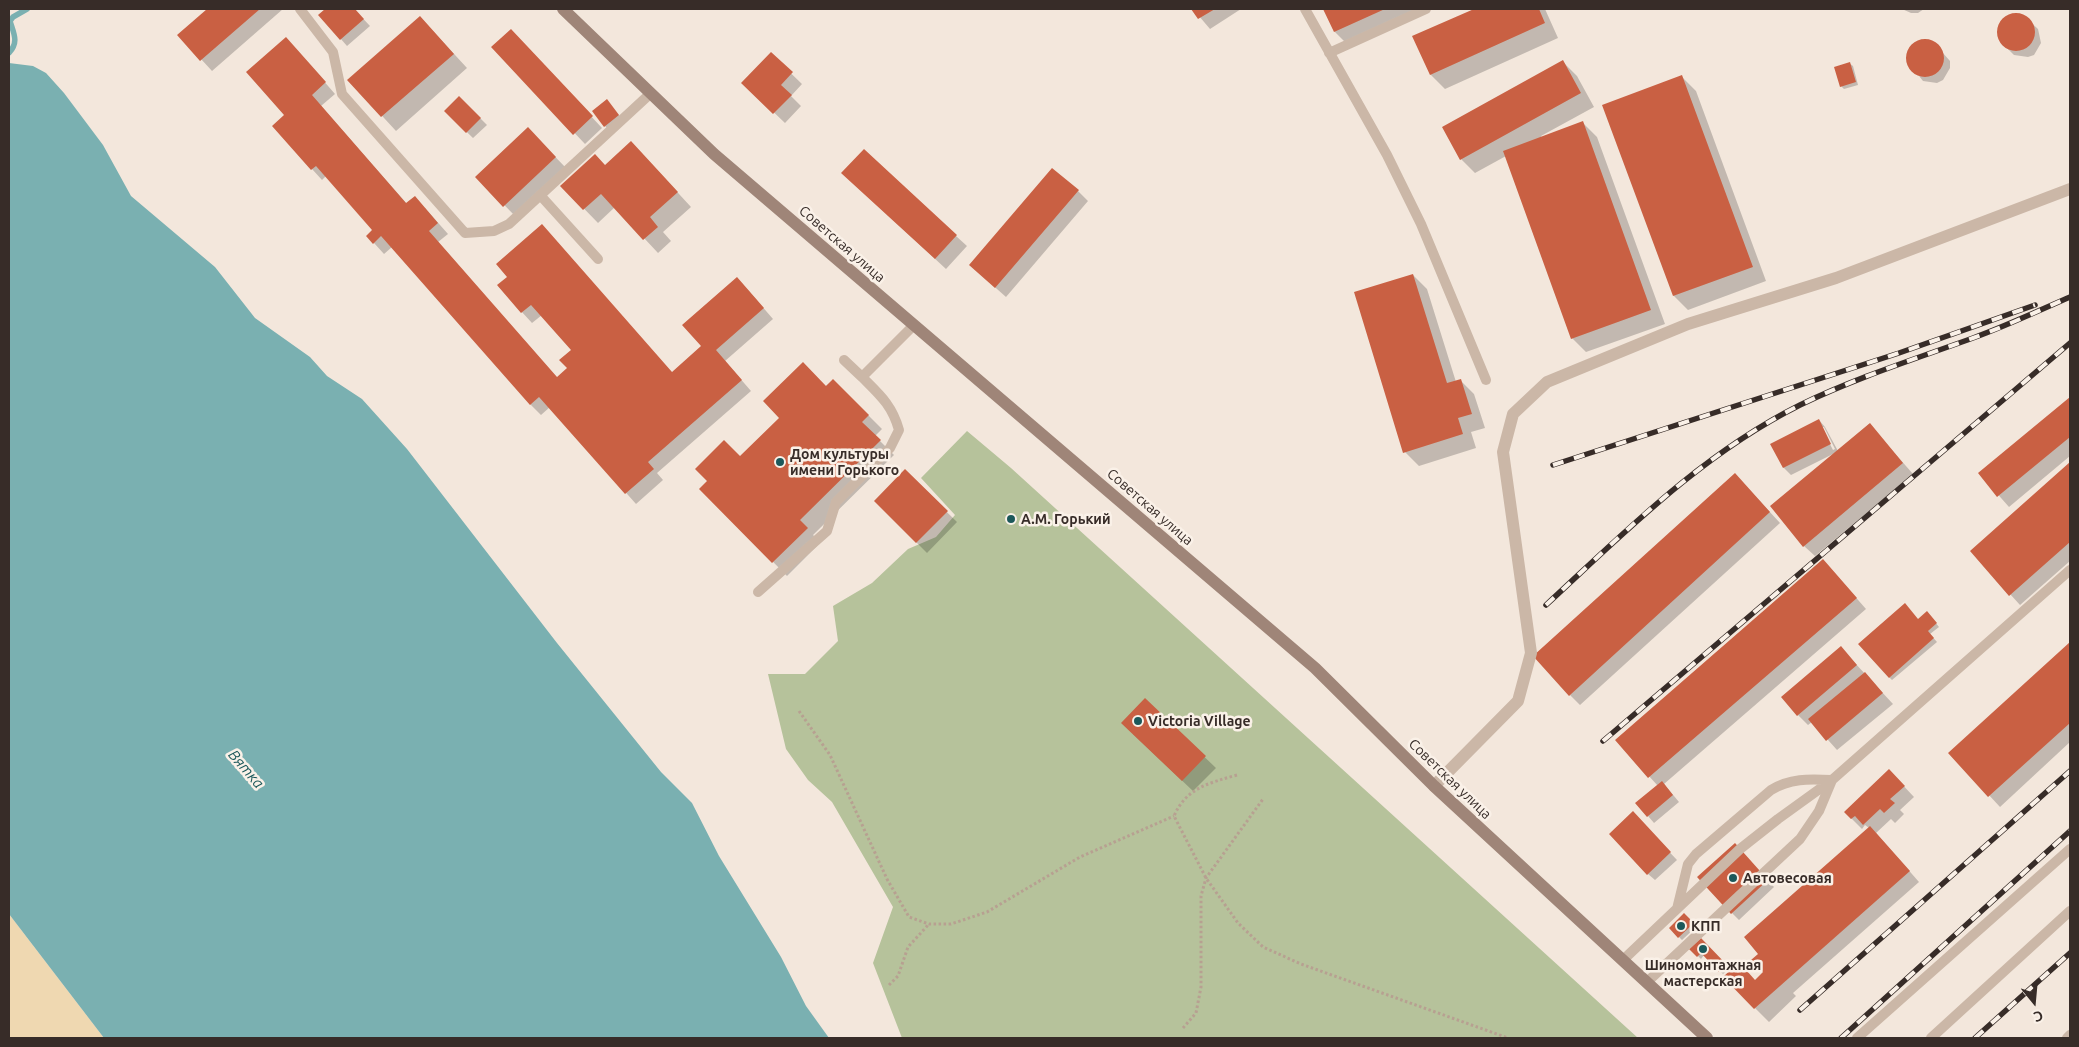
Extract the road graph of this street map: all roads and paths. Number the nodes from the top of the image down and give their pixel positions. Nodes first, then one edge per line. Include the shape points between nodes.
1 (300, 9) edge
2 (563, 9) edge
3 (1304, 9) edge
4 (1426, 9) edge
5 (1329, 53) junction
6 (651, 93) junction
7 (2070, 189) edge
8 (540, 195) junction
9 (598, 259) dead end
10 (914, 325) junction
11 (844, 360) dead end
12 (862, 378) junction
13 (1486, 380) dead end
14 (2070, 570) edge
15 (758, 592) dead end
16 (799, 711) dead end
17 (1237, 775) dead end
18 (1832, 780) junction
19 (1434, 786) junction
20 (1264, 799) dead end
21 (1174, 816) junction
22 (2070, 849) edge
23 (1206, 878) junction
24 (1677, 909) junction
25 (2070, 911) edge
26 (929, 924) junction
27 (1623, 960) junction
28 (1647, 982) junction
29 (889, 985) dead end
30 (1182, 1028) dead end
31 (2070, 1035) edge
32 (1508, 1038) edge
33 (1707, 1038) edge
34 (1857, 1038) edge
35 (1931, 1038) edge
36 (2067, 1038) edge

1 - 8 lane via 333,52 342,94 465,233 494,231 509,224
2 - 6 main road, Советская улица
3 - 5 lane
4 - 5 lane
5 - 13 lane via 1387,155 1421,224
6 - 8 lane
6 - 10 main road, Советская улица via 714,154
7 - 19 street via 1836,278 1688,324 1547,382 1513,414 1503,452 1531,653 1518,701
8 - 9 lane
10 - 12 lane
10 - 19 main road, Советская улица via 1315,668
11 - 12 lane
12 - 15 lane via 887,402 899,430 890,448 836,502 827,531
14 - 18 lane
16 - 26 path via 830,755 886,879 909,917
17 - 21 path via 1208,783 1194,791 1179,804
18 - 24 lane via 1757,836
18 - 24 lane via 1793,780 1771,790 1688,864
18 - 28 lane via 1819,811 1800,839
19 - 27 main road, Советская улица
20 - 23 path
21 - 23 path
21 - 26 path via 1080,857 987,912 951,924
22 - 34 lane
23 - 30 path via 1201,896 1200,986 1196,1013
23 - 32 path via 1238,923 1263,946 1301,964
24 - 27 lane
25 - 35 lane
26 - 29 path via 908,947 898,976
27 - 28 main road, Советская улица
28 - 33 main road, Советская улица
31 - 36 lane

